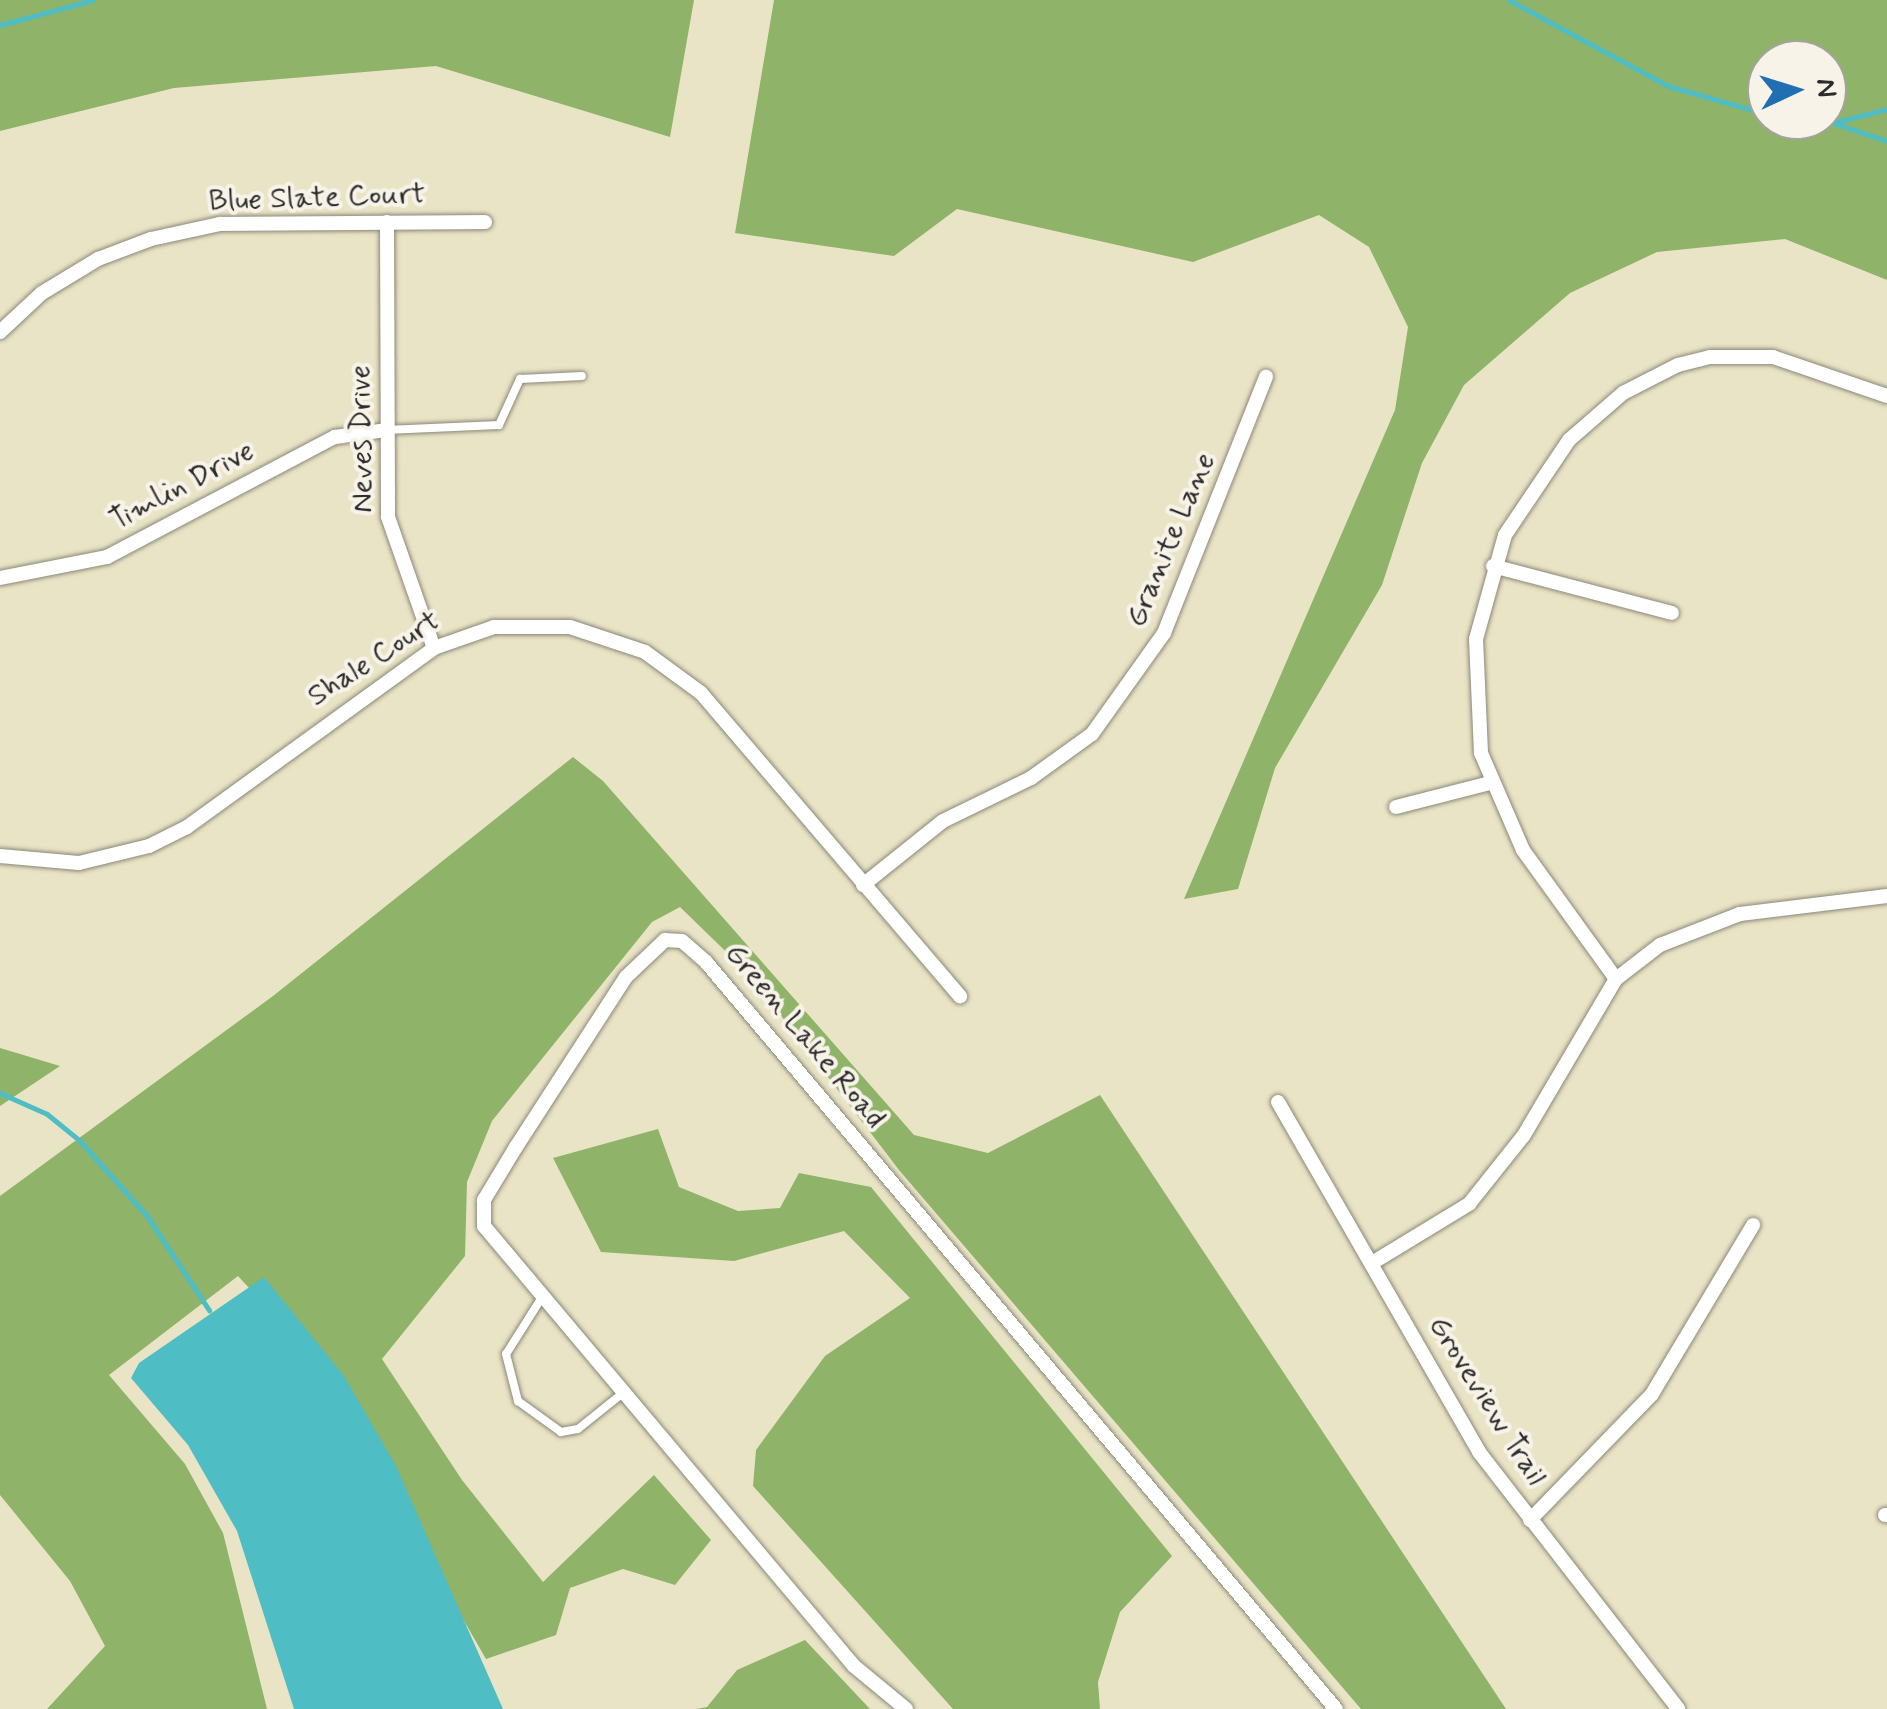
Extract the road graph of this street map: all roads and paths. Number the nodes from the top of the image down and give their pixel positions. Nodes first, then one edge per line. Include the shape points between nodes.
1 (386, 222) junction
2 (485, 222) dead end
3 (0, 332) edge
4 (582, 376) dead end
5 (1266, 376) dead end
6 (1887, 396) edge
7 (386, 430) junction
8 (1493, 566) junction
9 (0, 578) edge
10 (1672, 613) dead end
11 (434, 648) junction
12 (1490, 782) junction
13 (1396, 807) dead end
14 (0, 856) edge
15 (863, 885) junction
16 (1887, 896) edge
17 (1616, 979) junction
18 (960, 996) dead end
19 (1278, 1102) dead end
20 (1754, 1224) dead end
21 (1372, 1264) junction
22 (544, 1294) junction
23 (626, 1391) junction
24 (1530, 1520) junction
25 (906, 1709) edge
26 (1336, 1709) edge
27 (1678, 1709) edge

1 - 2 street, Blue Slate Court
1 - 3 street, Blue Slate Court via 220,224 152,239 98,259 42,293
1 - 7 street, Neves Drive
4 - 7 lane via 520,379 499,424
5 - 15 street, Granite Lane via 1164,633 1092,734 1031,778 943,821
6 - 8 street via 1773,357 1710,357 1653,375 1569,440 1512,520
7 - 9 street, Timlin Drive via 336,437 107,557
7 - 11 street, Neves Drive via 388,517
8 - 10 street
8 - 12 street via 1474,675
11 - 14 street, Shale Court via 187,828 148,846 78,863
11 - 15 street, Shale Court via 479,630 528,624 570,626 644,652 701,693
12 - 13 street
12 - 17 street via 1523,850
15 - 18 street, Shale Court
16 - 17 street via 1712,920 1660,945
17 - 21 street via 1524,1135 1469,1204
19 - 21 street, Groveview Trail
20 - 24 street via 1652,1394
21 - 24 street, Groveview Trail via 1479,1452
22 - 23 street, Green Lake Road
22 - 23 lane via 506,1354 518,1401 561,1432 578,1429
22 - 26 street, Green Lake Road via 484,1226 484,1200 635,966 665,940 682,941
23 - 25 street, Green Lake Road via 854,1666
24 - 27 street, Groveview Trail

